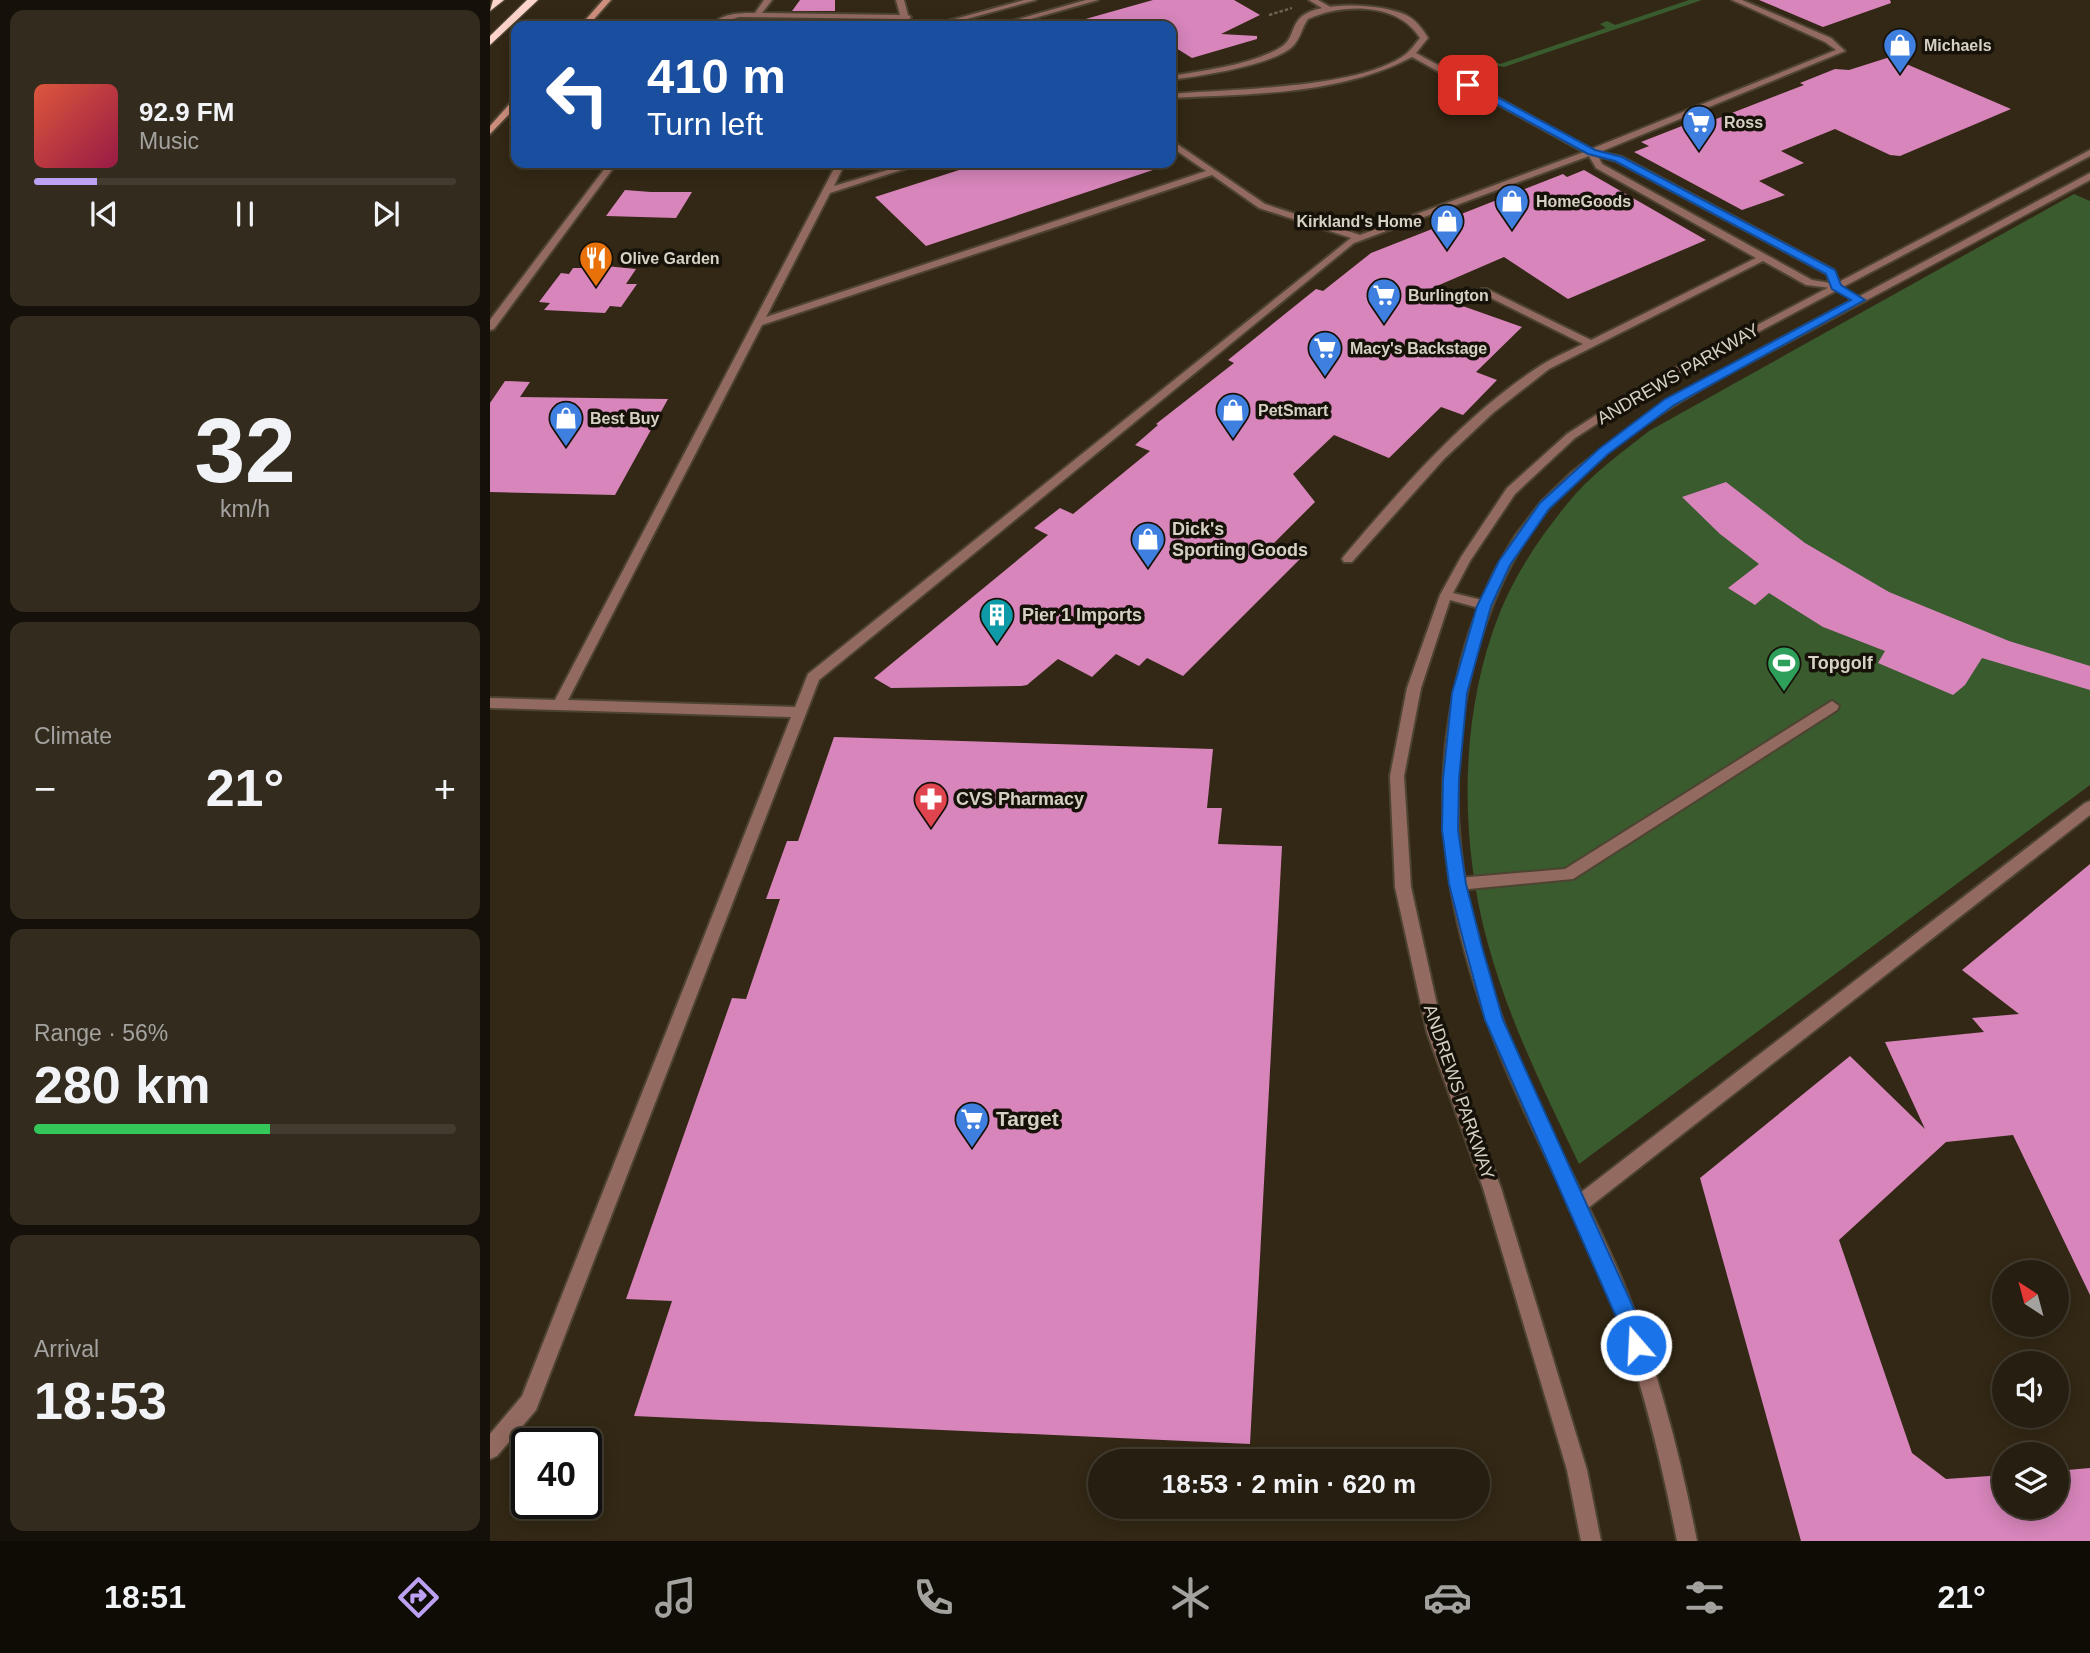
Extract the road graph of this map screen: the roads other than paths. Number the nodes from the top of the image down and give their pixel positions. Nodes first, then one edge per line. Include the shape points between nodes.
1 (499, 0) edge
2 (533, 0) edge
3 (607, 0) edge
4 (768, 0) edge
5 (900, 0) edge
6 (1032, 0) edge
7 (1094, 0) edge
8 (1313, 0) edge
9 (1736, 0) edge
10 (490, 8) edge
11 (1328, 8) junction
12 (757, 15) junction
13 (907, 17) junction
14 (511, 21) edge
15 (512, 21) edge
16 (588, 21) edge
17 (719, 21) edge
18 (907, 21) edge
19 (952, 21) edge
20 (1016, 21) edge
21 (490, 42) edge
22 (1412, 54) junction
23 (1176, 77) edge
24 (1176, 96) edge
25 (511, 108) edge
26 (490, 131) edge
27 (1176, 147) edge
28 (1591, 152) junction
29 (2090, 153) edge
30 (609, 168) edge
31 (838, 168) edge
32 (903, 168) edge
33 (1212, 172) junction
34 (2090, 176) edge
35 (827, 191) junction
36 (1361, 238) junction
37 (1763, 258) junction
38 (1836, 287) junction
39 (1484, 291) dead end
40 (1860, 300) junction
41 (758, 323) junction
42 (490, 327) edge
43 (1592, 344) junction
44 (1348, 559) dead end
45 (1446, 595) junction
46 (1484, 606) junction
47 (490, 703) edge
48 (559, 705) junction
49 (1832, 706) dead end
50 (799, 712) junction
51 (2090, 807) edge
52 (1458, 884) junction
53 (1577, 1206) junction
54 (490, 1449) edge
55 (1591, 1541) edge
56 (1687, 1541) edge

1 - 10 highway
2 - 15 highway
3 - 16 main road
4 - 12 street
5 - 13 street
6 - 19 street
7 - 20 street
8 - 11 street
9 - 28 street via 1828,40 1841,51
11 - 22 street via 1375,9 1411,20 1424,38
11 - 23 street via 1305,17 1293,42 1283,50
12 - 13 street
12 - 17 street
13 - 18 street
14 - 21 highway
22 - 24 street via 1370,72 1290,89
22 - 28 street
25 - 26 main road
27 - 33 street
28 - 36 street
28 - 37 street via 1599,166
28 - 38 street via 1619,159 1831,272
29 - 38 street, ANDREWS PARKWAY
30 - 42 street
31 - 35 street
32 - 35 street
33 - 36 street via 1262,206
33 - 41 street
34 - 40 street, ANDREWS PARKWAY
35 - 41 street
36 - 50 street via 1335,254 813,677
37 - 38 street via 1809,283
37 - 43 street
38 - 40 street
38 - 45 street, ANDREWS PARKWAY via 1645,388 1571,436 1511,491
39 - 43 street
40 - 46 street, ANDREWS PARKWAY via 1670,402 1603,452 1545,506 1504,564
41 - 48 street
43 - 44 street via 1545,367 1473,422 1418,476
45 - 46 street
45 - 55 street, ANDREWS PARKWAY via 1414,688 1397,776 1403,887 1435,1031 1521,1281 1577,1470
46 - 52 street, ANDREWS PARKWAY via 1460,693 1451,779 1450,830
47 - 48 street
48 - 50 street
49 - 52 street via 1569,875
50 - 54 street via 529,1404
51 - 53 street
52 - 53 street, ANDREWS PARKWAY via 1494,1020
53 - 56 street, ANDREWS PARKWAY via 1629,1320 1673,1468

